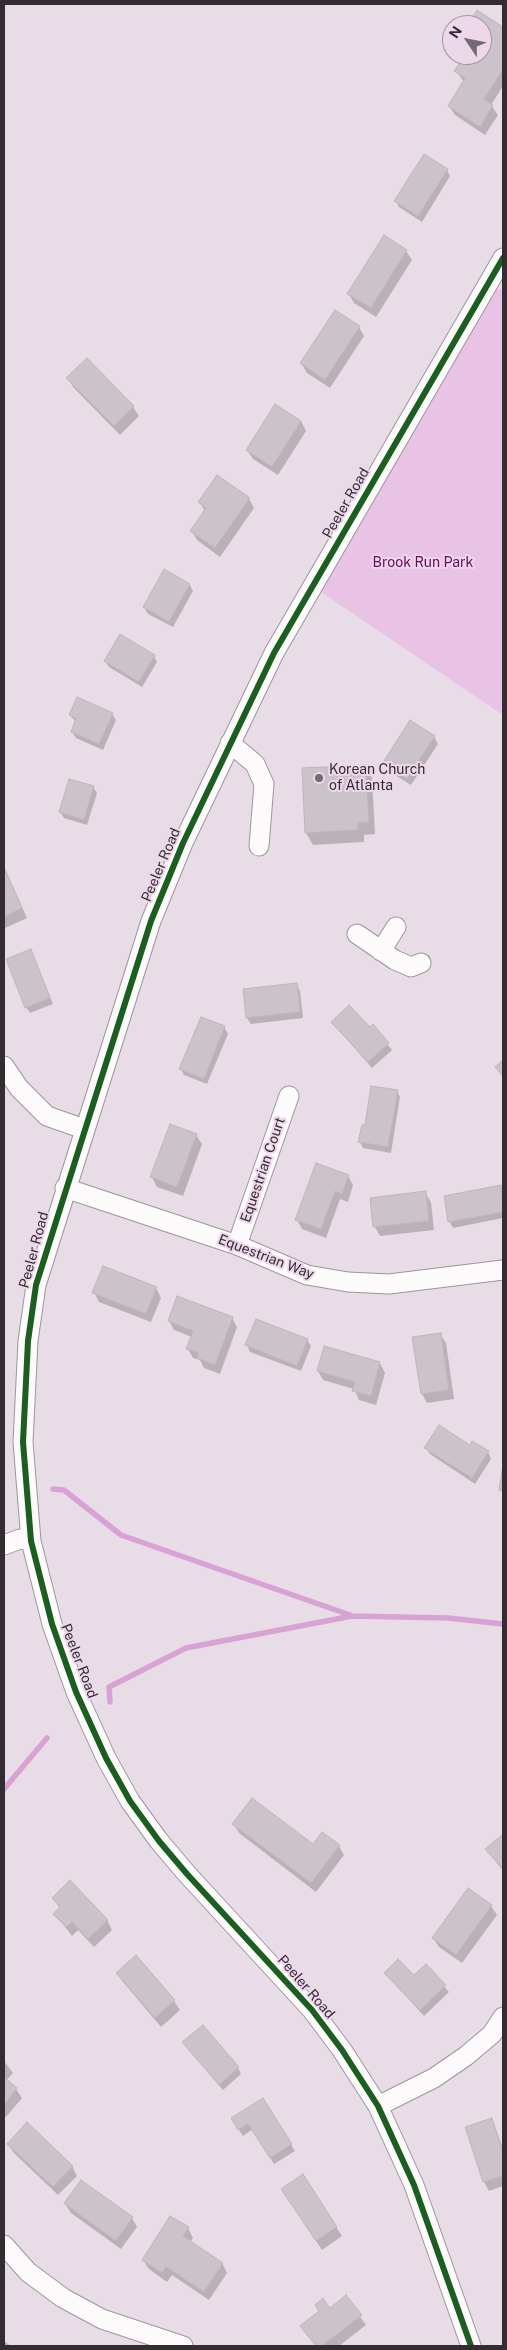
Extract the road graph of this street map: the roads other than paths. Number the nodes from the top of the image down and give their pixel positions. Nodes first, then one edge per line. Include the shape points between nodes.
1 (503, 258) edge
2 (230, 743) junction
3 (259, 846) dead end
4 (396, 927) dead end
5 (356, 934) dead end
6 (381, 951) junction
7 (421, 963) dead end
8 (4, 1066) edge
9 (289, 1096) dead end
10 (84, 1129) junction
11 (65, 1188) junction
12 (237, 1245) junction
13 (503, 1270) edge
14 (32, 1541) junction
15 (4, 1544) edge
16 (503, 2017) edge
17 (378, 2106) junction
18 (4, 2245) edge
19 (464, 2344) edge
20 (184, 2346) edge

1 - 2 street, Peeler Road via 305,597
2 - 3 street via 255,764 264,784
2 - 10 street, Peeler Road via 151,921
4 - 6 street
5 - 6 street
6 - 7 street via 410,967
8 - 10 street via 19,1088 47,1116
9 - 12 street, Equestrian Court
10 - 11 street, Peeler Road
11 - 12 street, Equestrian Way
11 - 14 street, Peeler Road via 36,1285 28,1341 23,1442
12 - 13 street, Equestrian Way via 307,1275 348,1282 389,1284
14 - 15 street via 20,1539
14 - 17 street, Peeler Road via 52,1624 76,1692 130,1801 187,1874 312,2010
16 - 17 street via 492,2034 466,2056 434,2078
17 - 19 street, Peeler Road via 414,2186
18 - 20 street via 28,2272 63,2298 102,2319

